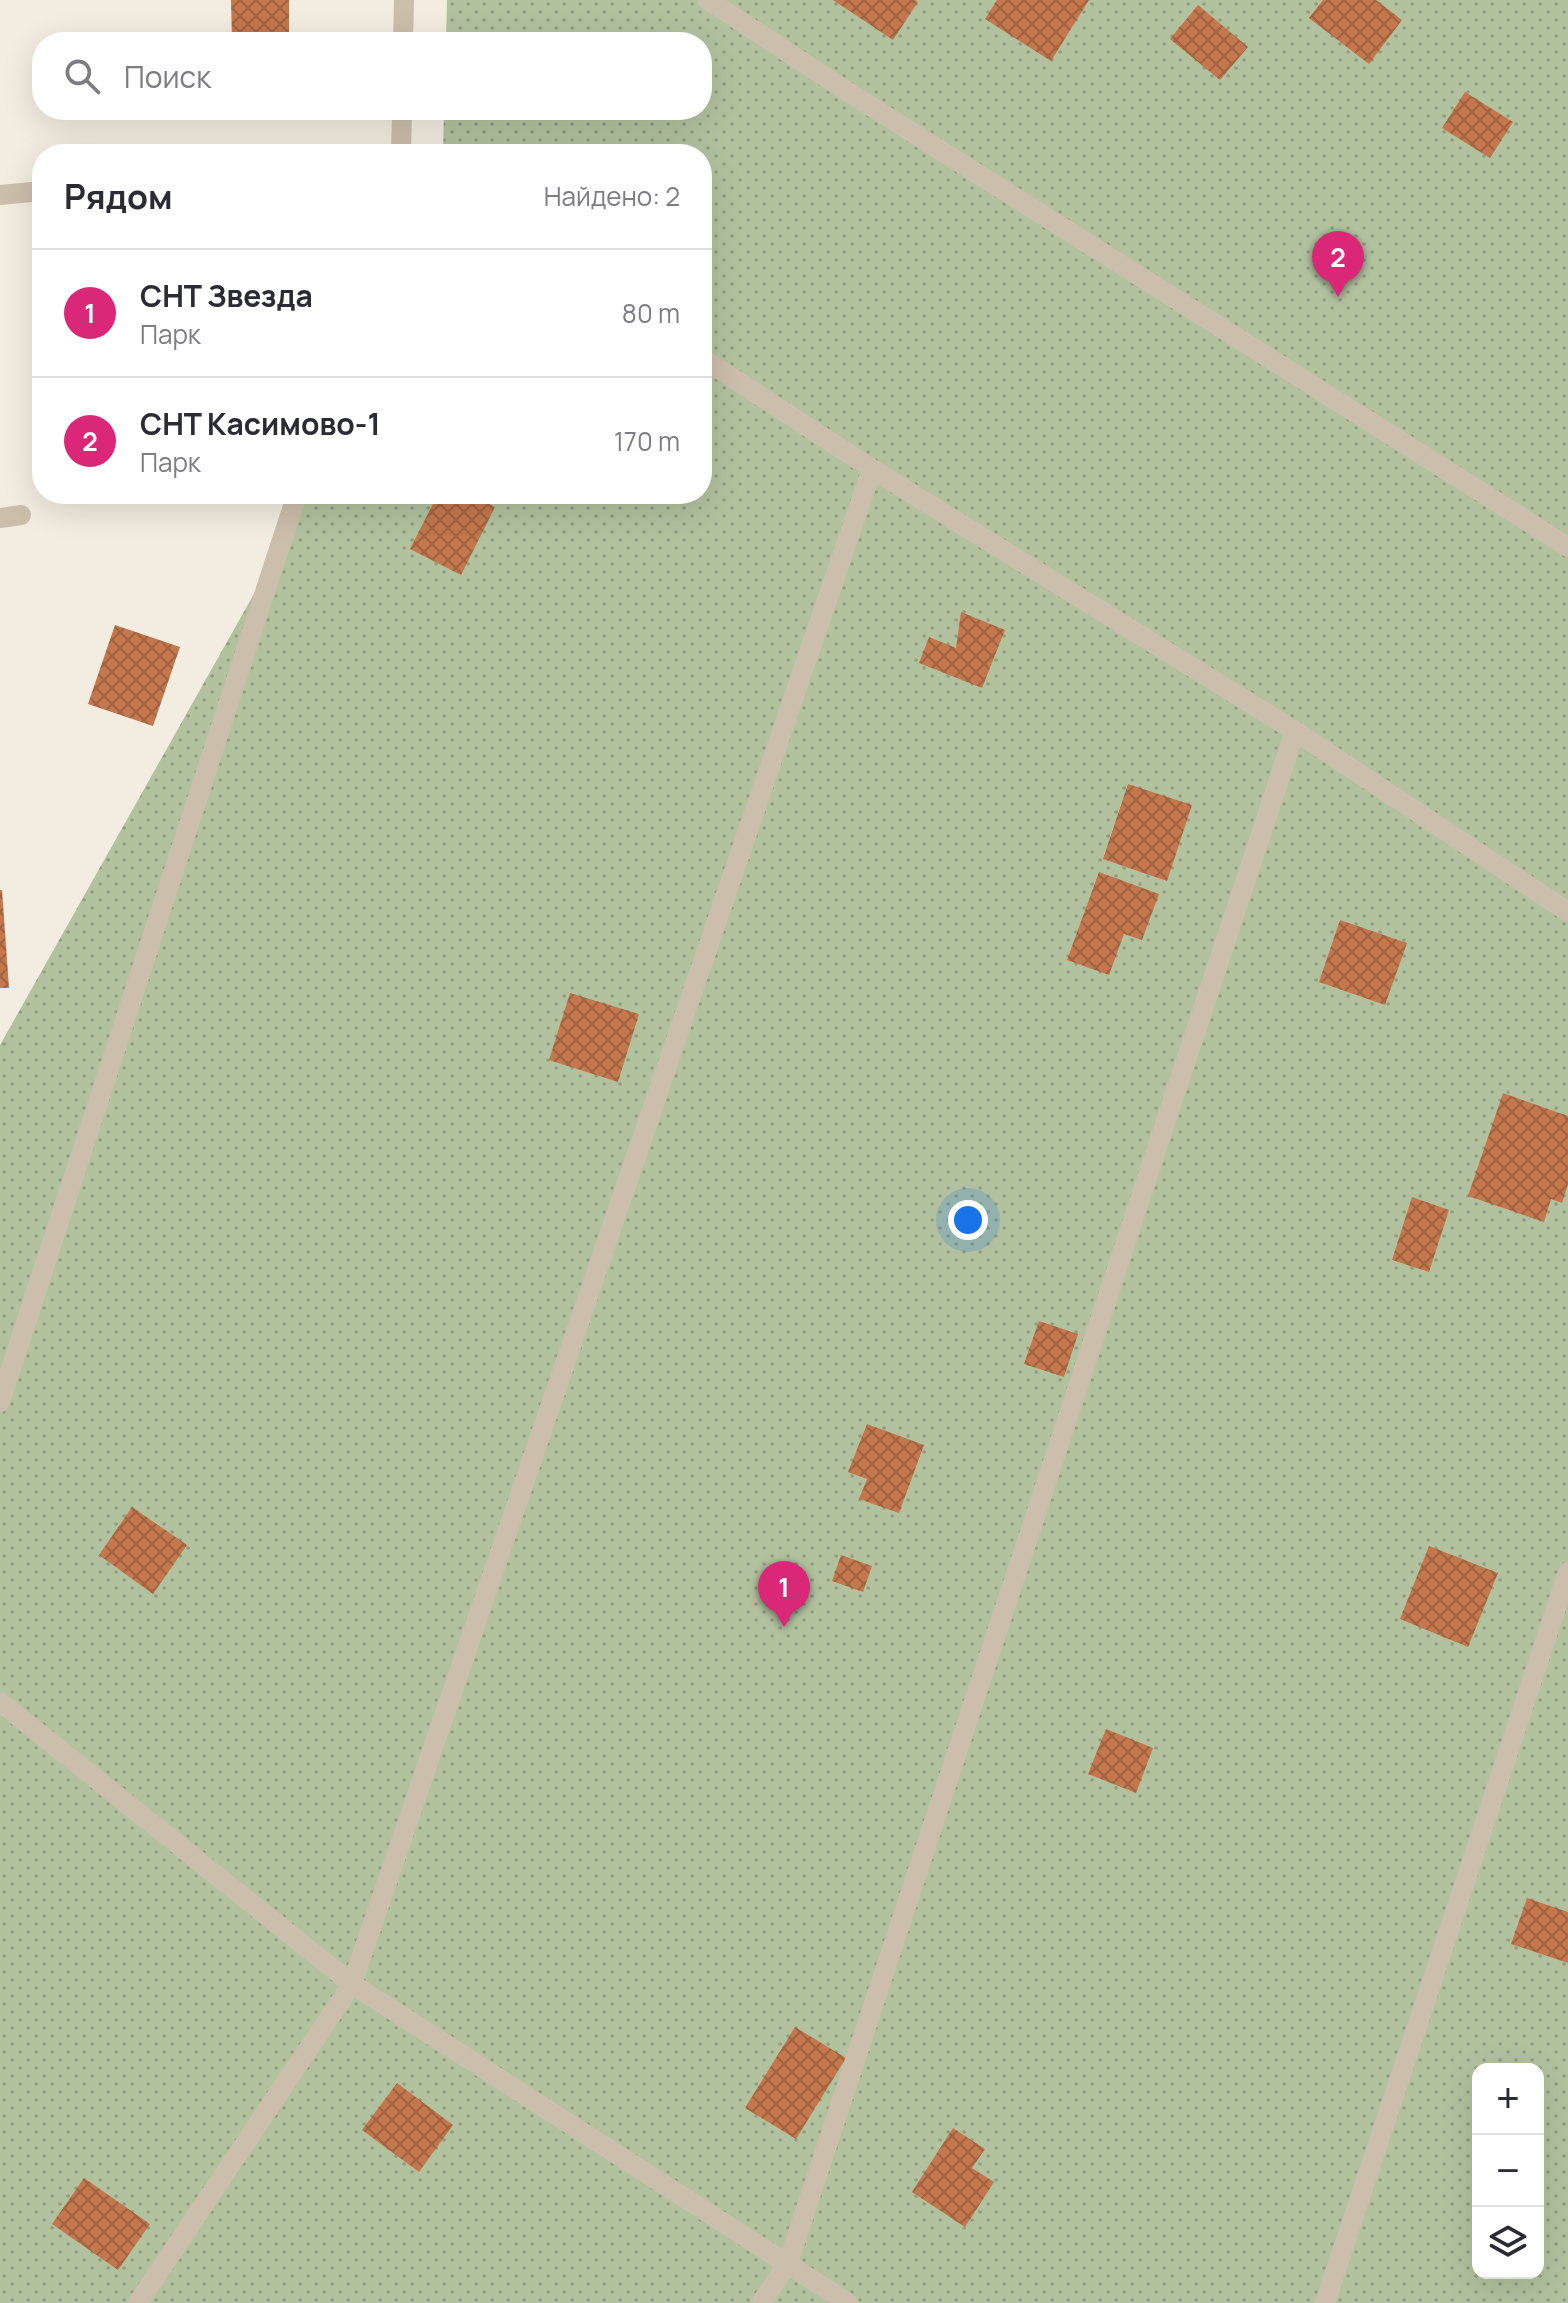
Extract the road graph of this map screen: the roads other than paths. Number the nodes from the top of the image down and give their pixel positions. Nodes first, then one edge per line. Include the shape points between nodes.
1 (404, 0) edge
2 (708, 0) edge
3 (403, 32) edge
4 (402, 120) edge
5 (401, 144) edge
6 (32, 192) edge
7 (0, 195) edge
8 (712, 365) edge
9 (872, 469) junction
10 (294, 504) edge
11 (21, 515) dead end
12 (0, 518) edge
13 (1568, 547) edge
14 (1295, 731) junction
15 (1568, 912) edge
16 (0, 1402) edge
17 (1568, 1572) edge
18 (0, 1702) edge
19 (352, 1984) junction
20 (788, 2263) junction
21 (138, 2303) edge
22 (761, 2303) edge
23 (848, 2303) edge
24 (1325, 2303) edge

1 - 3 street
2 - 13 street
4 - 5 street
6 - 7 street
8 - 9 street
9 - 14 street
9 - 19 street
10 - 16 street
11 - 12 street
14 - 15 street
14 - 20 street
17 - 24 street
18 - 19 street
19 - 20 street
19 - 21 street
20 - 22 street
20 - 23 street

